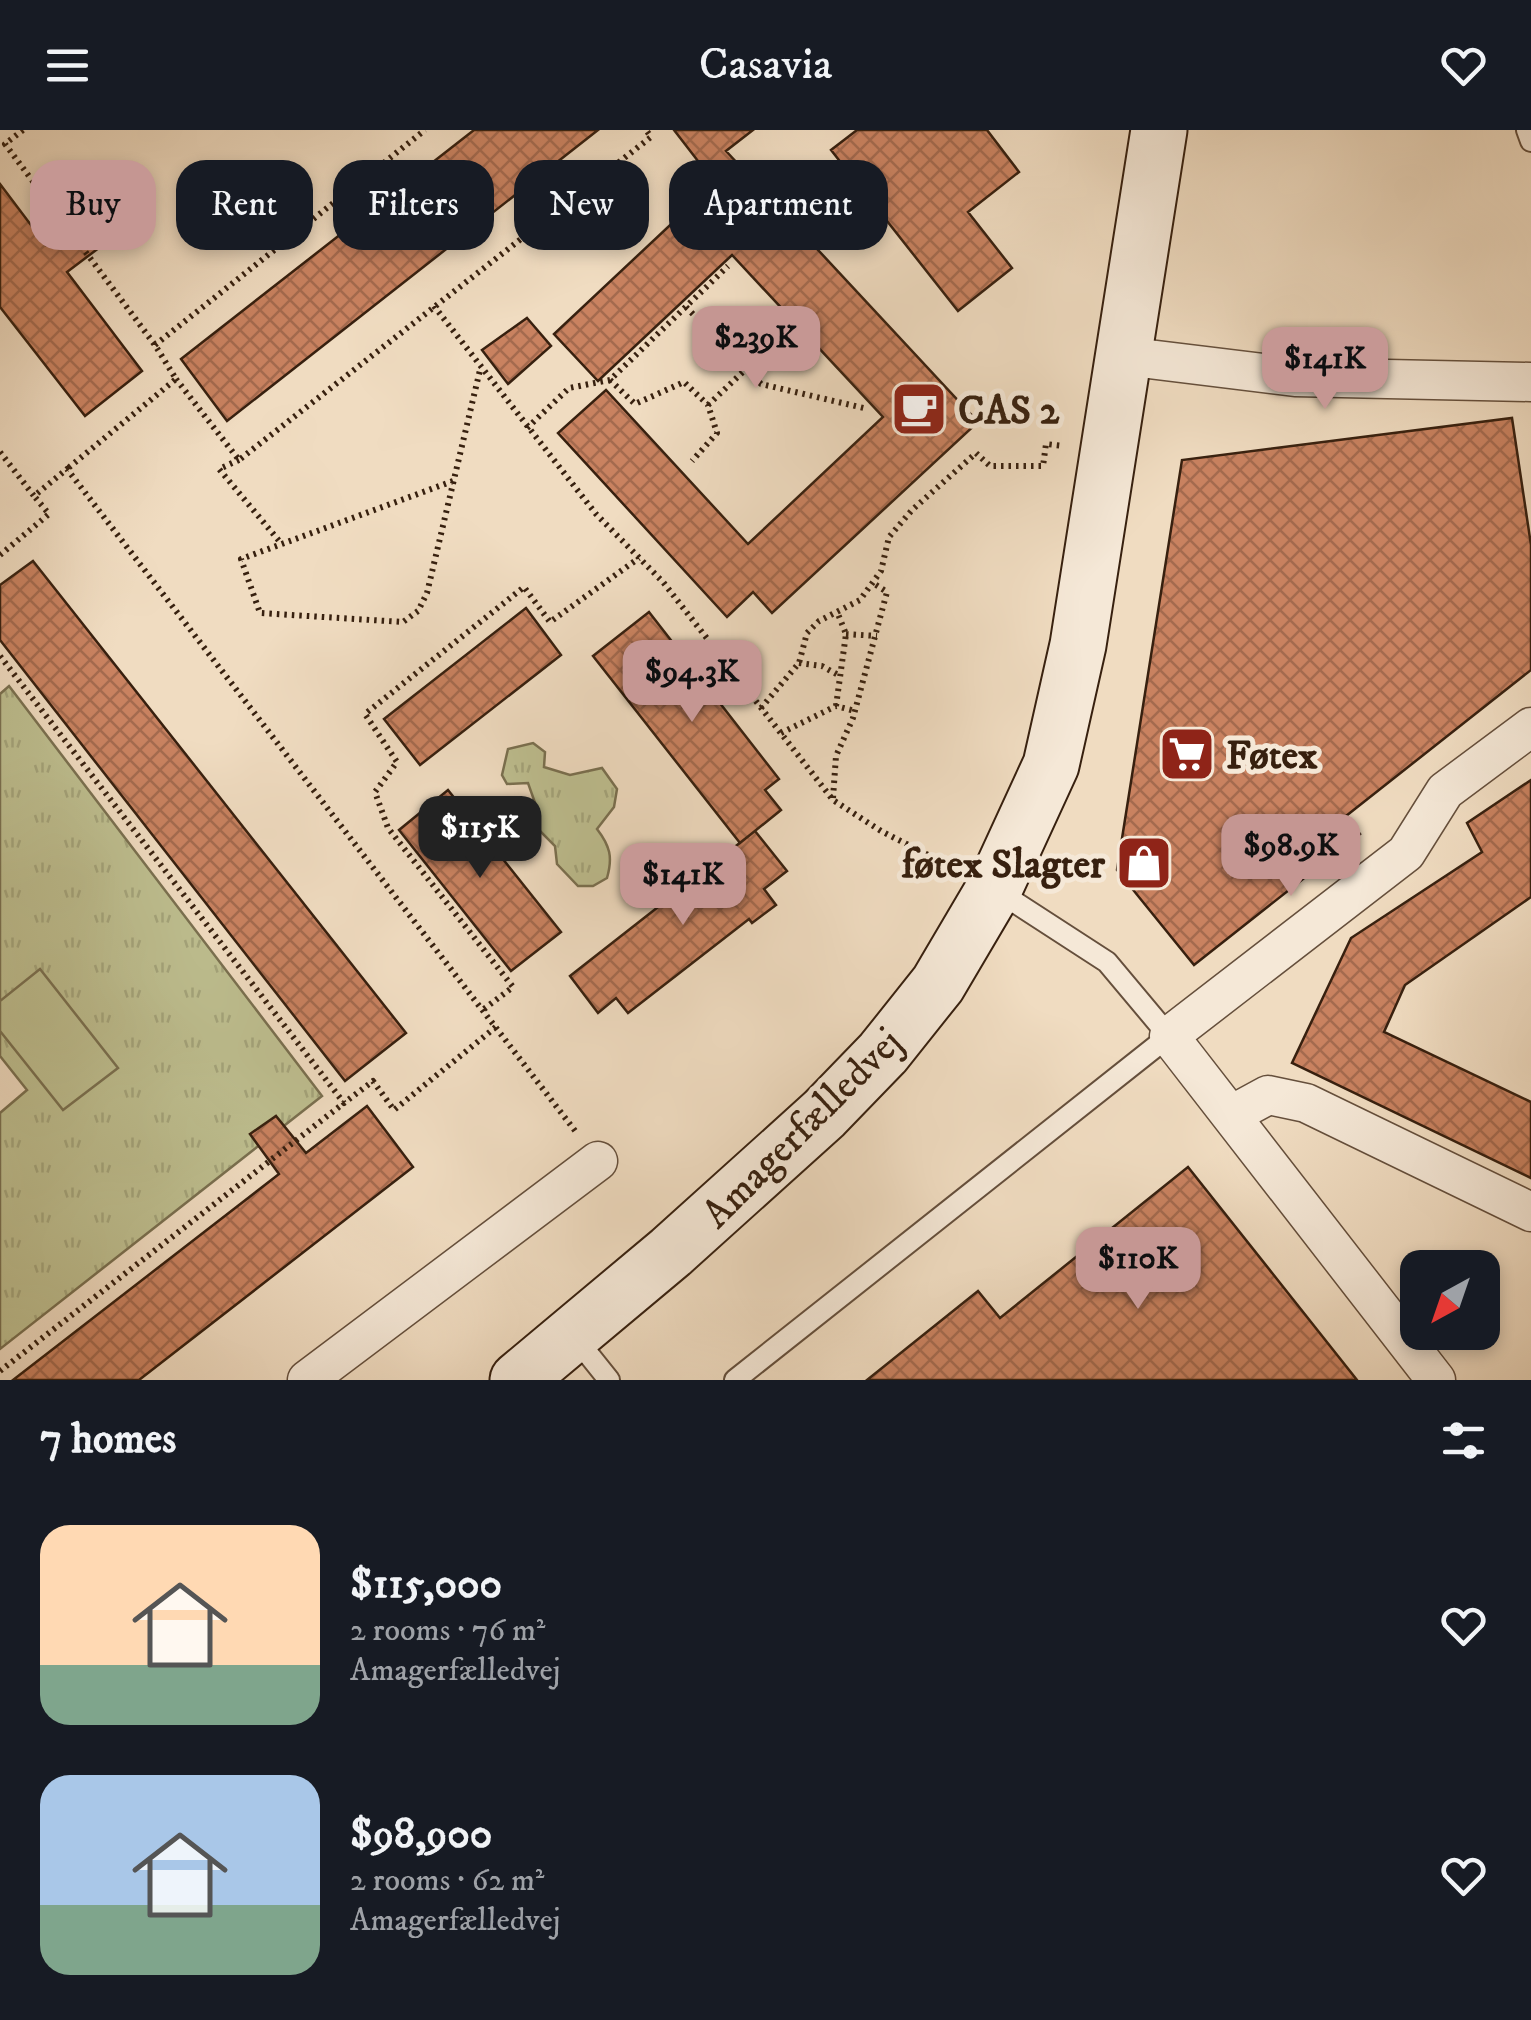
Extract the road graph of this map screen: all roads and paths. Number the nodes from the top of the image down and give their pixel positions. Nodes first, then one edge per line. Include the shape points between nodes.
1 (23, 130) edge
2 (425, 130) edge
3 (646, 130) edge
4 (1158, 130) edge
5 (1527, 130) edge
6 (1531, 141) edge
7 (2, 142) edge
8 (728, 266) dead end
9 (434, 306) junction
10 (686, 307) junction
11 (770, 318) dead end
12 (155, 345) junction
13 (730, 353) junction
14 (1124, 356) junction
15 (480, 368) junction
16 (746, 369) junction
17 (176, 379) junction
18 (610, 380) junction
19 (1531, 382) edge
20 (708, 405) junction
21 (868, 410) dead end
22 (527, 428) junction
23 (1070, 446) dead end
24 (0, 452) edge
25 (239, 460) junction
26 (692, 461) dead end
27 (68, 469) junction
28 (452, 482) junction
29 (34, 496) junction
30 (280, 542) junction
31 (0, 555) edge
32 (639, 558) junction
33 (873, 583) junction
34 (838, 614) junction
35 (846, 634) junction
36 (877, 636) junction
37 (0, 656) edge
38 (799, 663) junction
39 (840, 676) junction
40 (836, 706) junction
41 (761, 708) junction
42 (855, 711) junction
43 (1531, 727) edge
44 (781, 733) junction
45 (833, 800) junction
46 (932, 857) dead end
47 (994, 889) junction
48 (484, 1009) junction
49 (496, 1026) junction
50 (1169, 1036) junction
51 (344, 1103) junction
52 (1232, 1114) junction
53 (598, 1161) joint
54 (1531, 1212) edge
55 (572, 1335) junction
56 (0, 1371) edge
57 (307, 1380) edge
58 (518, 1380) edge
59 (609, 1380) edge
60 (735, 1380) edge
61 (1436, 1380) edge

1 - 7 path
2 - 12 path
3 - 9 path via 651,137
4 - 14 street, Amagerfælledvej
5 - 6 lane
7 - 12 path
8 - 10 path
9 - 15 path
9 - 25 path
10 - 13 path
10 - 18 path
11 - 13 path
12 - 17 path
13 - 16 path
14 - 19 street via 1295,377
14 - 47 street, Amagerfælledvej via 1078,645 1051,765
15 - 22 path
15 - 28 path
16 - 20 path
16 - 21 path via 761,384
17 - 25 path
17 - 27 path
18 - 20 path via 635,404 684,382
18 - 22 path via 569,388
20 - 26 path via 717,433
22 - 32 path
23 - 33 path via 1046,444 1043,466 990,466 976,453 890,537
24 - 29 path
25 - 30 path via 218,469
27 - 29 path
27 - 48 path
28 - 30 path
28 - 30 path via 427,593 403,622 260,613 242,559
29 - 31 path via 49,514
32 - 41 path
32 - 48 path via 550,622 524,587 365,714 397,762 374,792 388,828 513,987
33 - 34 path
33 - 36 path via 886,592
34 - 35 path
34 - 38 path via 807,633
35 - 36 path
35 - 39 path
36 - 42 path
37 - 51 path
38 - 39 path
38 - 41 path
39 - 40 path
40 - 42 path
40 - 44 path
41 - 44 path
42 - 45 path via 836,756
43 - 50 street via 1444,791 1406,853
44 - 45 path
45 - 46 path
47 - 50 lane via 1108,962
47 - 55 street, Amagerfælledvej via 938,984 883,1053 824,1114
48 - 49 path
49 - 51 path via 394,1110 373,1081
49 - 53 path
50 - 52 street
50 - 60 lane
51 - 56 path
52 - 54 street via 1268,1095 1306,1102
52 - 61 street
53 - 57 street
55 - 58 street, Amagerfælledvej
55 - 59 lane

